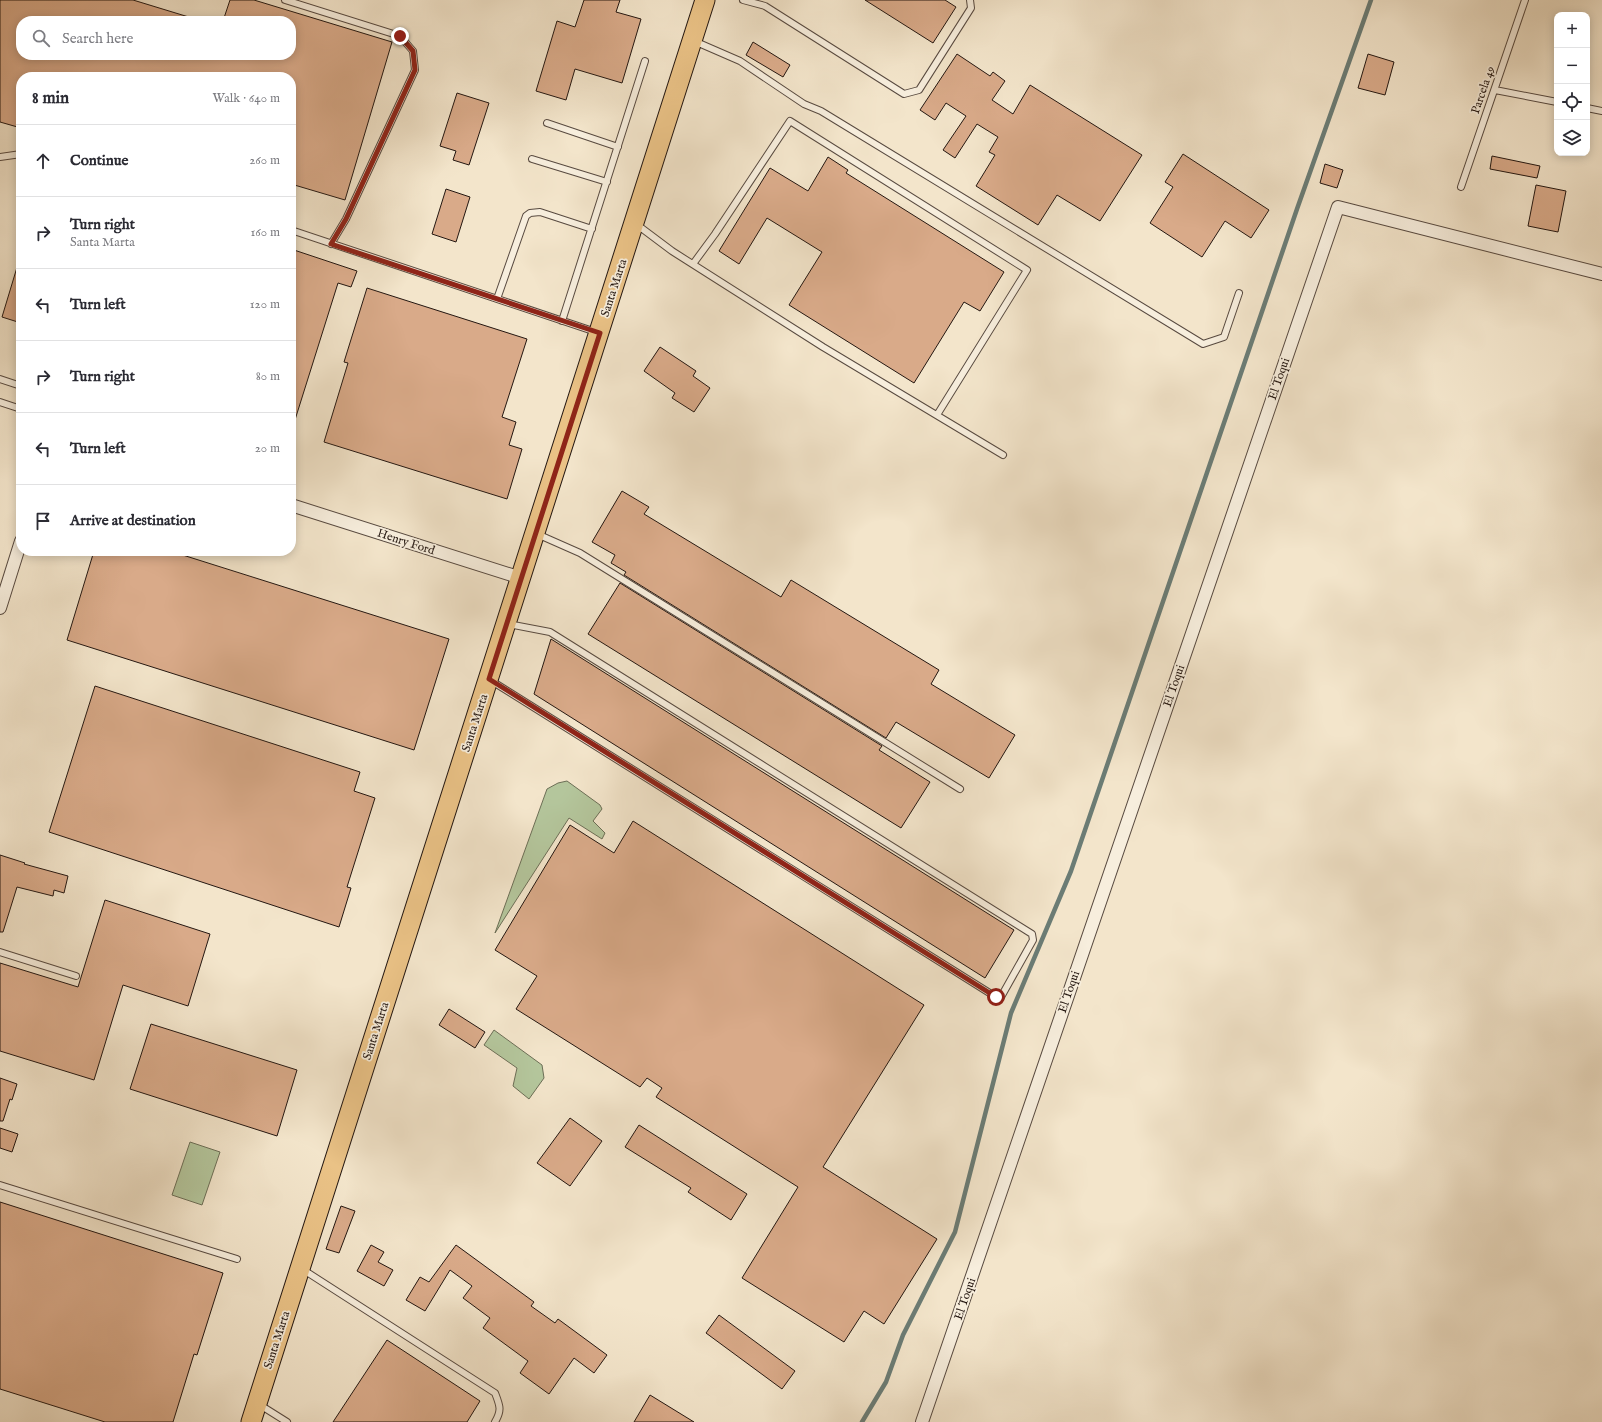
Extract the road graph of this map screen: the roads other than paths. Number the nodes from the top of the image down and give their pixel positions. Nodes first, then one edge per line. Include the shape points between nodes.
1 (285, 0) edge
2 (706, 0) edge
3 (743, 0) edge
4 (970, 0) edge
5 (1525, 0) edge
6 (766, 3) edge
7 (693, 40) junction
8 (645, 61) dead end
9 (1495, 90) junction
10 (1554, 101) edge
11 (1590, 109) edge
12 (1602, 111) edge
13 (547, 123) dead end
14 (618, 147) junction
15 (16, 154) edge
16 (0, 156) edge
17 (532, 159) dead end
18 (607, 182) junction
19 (1462, 187) dead end
20 (634, 223) junction
21 (592, 229) junction
22 (296, 232) edge
23 (331, 244) junction
24 (693, 264) junction
25 (1602, 274) edge
26 (1239, 293) dead end
27 (497, 299) junction
28 (562, 321) junction
29 (600, 333) junction
30 (0, 379) edge
31 (16, 384) edge
32 (0, 402) edge
33 (16, 407) edge
34 (937, 415) junction
35 (1003, 456) dead end
36 (296, 507) edge
37 (535, 534) junction
38 (16, 556) edge
39 (521, 578) junction
40 (0, 608) edge
41 (507, 624) junction
42 (489, 679) junction
43 (960, 788) dead end
44 (0, 952) edge
45 (76, 976) dead end
46 (0, 1185) edge
47 (237, 1259) dead end
48 (300, 1268) junction
49 (257, 1403) junction
50 (250, 1422) edge
51 (287, 1422) edge
52 (495, 1422) edge
53 (922, 1422) edge

1 - 23 lane via 400,36 413,51 415,70 346,219
2 - 7 main road, Santa Marta
3 - 6 lane
4 - 6 lane via 971,8 919,90 904,94
5 - 9 lane, Parcela 49
7 - 20 main road, Santa Marta
7 - 26 lane via 740,61 804,104 821,111 1203,344 1224,337
8 - 14 lane
9 - 10 lane
9 - 19 lane, Parcela 49
11 - 12 lane
13 - 14 lane
14 - 18 lane
15 - 16 lane
17 - 18 lane
18 - 21 lane
20 - 24 lane
20 - 29 main road, Santa Marta
21 - 27 lane via 540,212 530,213 524,219
21 - 28 lane
22 - 23 lane
23 - 27 lane
24 - 34 lane via 823,347
24 - 34 lane via 790,121 1027,270
25 - 53 street, El Toqui via 1338,207
27 - 28 lane
28 - 29 lane
29 - 37 main road, Santa Marta
30 - 31 lane
32 - 33 lane
34 - 35 lane
36 - 39 street, Henry Ford
37 - 39 main road, Santa Marta
37 - 43 lane via 580,553
38 - 40 street
39 - 41 main road, Santa Marta
41 - 42 main road, Santa Marta
41 - 42 lane via 550,632 1032,934 1033,940 1001,997 996,997
42 - 48 main road, Santa Marta
44 - 45 lane
46 - 47 lane
48 - 49 main road, Santa Marta
48 - 52 lane via 495,1393 500,1413
49 - 50 main road, Santa Marta
49 - 51 lane

